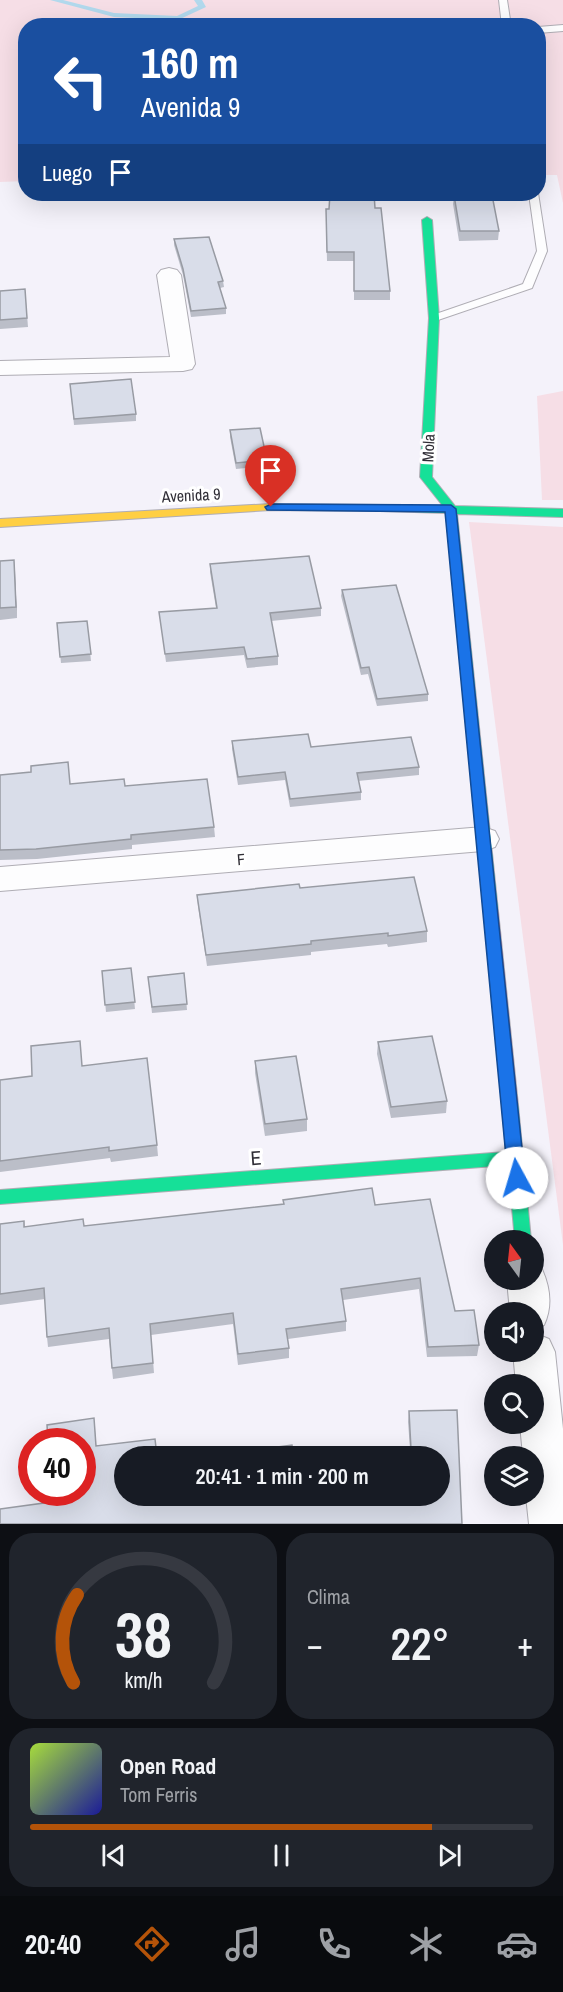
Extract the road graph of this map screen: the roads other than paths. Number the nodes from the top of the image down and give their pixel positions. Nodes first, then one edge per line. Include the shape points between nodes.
1 (503, 0) edge
2 (506, 18) edge
3 (563, 28) edge
4 (546, 29) edge
5 (535, 201) edge
6 (426, 220) dead end
7 (170, 275) dead end
8 (434, 318) junction
9 (0, 368) edge
10 (451, 509) junction
11 (563, 513) edge
12 (0, 523) edge
13 (483, 839) junction
14 (0, 879) edge
15 (514, 1158) junction
16 (0, 1197) edge
17 (522, 1230) edge
18 (535, 1362) edge
19 (550, 1524) edge

1 - 2 lane
3 - 4 lane
5 - 8 lane via 542,251 528,286
6 - 8 street, Mola
7 - 9 street via 183,364
8 - 10 street, Mola via 426,477
10 - 11 street, Avenida 9
10 - 12 street, Avenida 9 via 271,507
10 - 13 street
13 - 14 street, F
13 - 15 street
15 - 16 street, E
15 - 17 street
18 - 19 street

